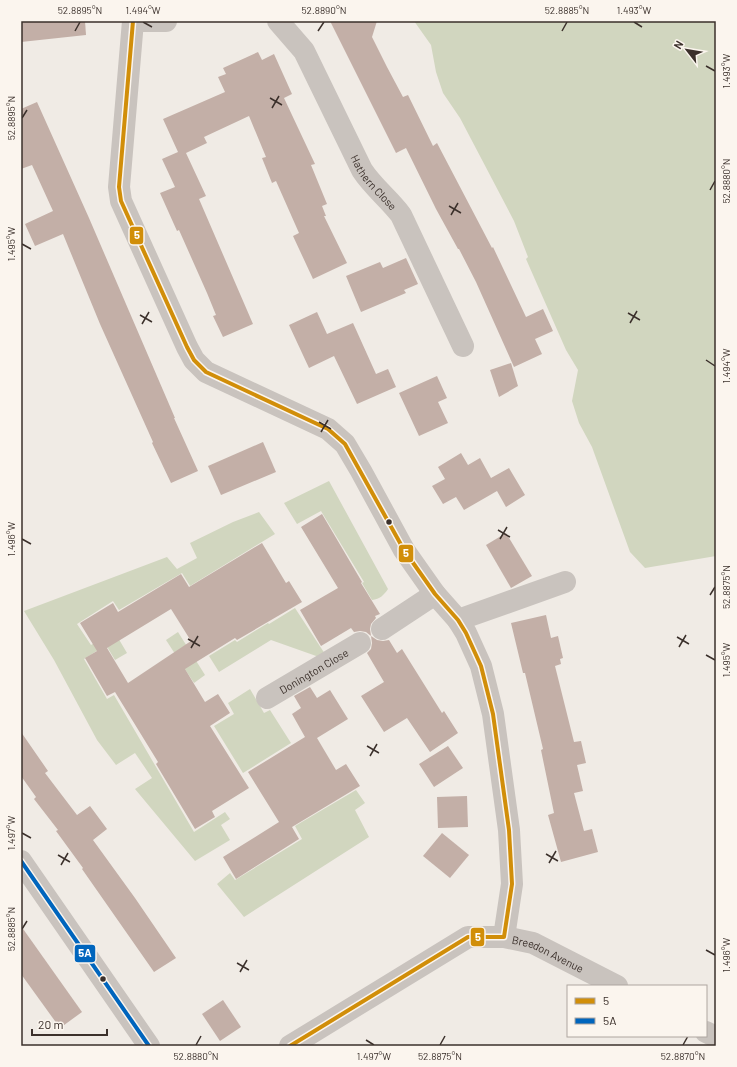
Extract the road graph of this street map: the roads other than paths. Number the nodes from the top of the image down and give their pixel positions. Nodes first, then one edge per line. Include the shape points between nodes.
1 (133, 21) edge
2 (166, 21) edge
3 (278, 21) edge
4 (463, 346) dead end
5 (565, 582) dead end
6 (435, 594) junction
7 (458, 620) junction
8 (382, 628) dead end
9 (360, 643) dead end
10 (267, 698) dead end
11 (21, 861) edge
12 (504, 937) junction
13 (615, 985) edge
14 (707, 1032) edge
15 (716, 1037) edge
16 (149, 1046) edge
17 (290, 1046) edge

1 - 2 street
1 - 6 street via 119,187 121,201 187,347 194,360 206,372 328,429 345,444 404,550
3 - 4 street, Hathern Close via 304,51 368,180 401,215
5 - 7 street
6 - 7 street
6 - 8 street
7 - 12 street via 481,666 493,714 509,830 512,884
9 - 10 street, Donington Close
11 - 16 street
12 - 13 street, Breedon Avenue via 533,943
12 - 17 street, Breedon Avenue via 468,937
14 - 15 street

